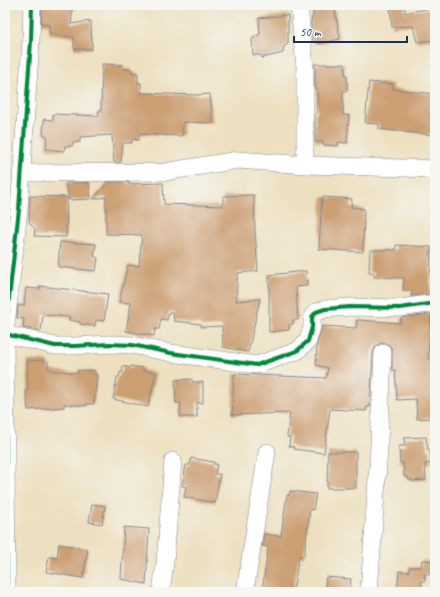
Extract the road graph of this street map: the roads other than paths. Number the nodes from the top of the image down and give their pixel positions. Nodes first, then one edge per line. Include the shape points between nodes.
1 (32, 5) edge
2 (299, 5) edge
3 (305, 165) junction
4 (435, 169) edge
5 (22, 174) junction
6 (435, 303) edge
7 (5, 334) edge
8 (383, 353) dead end
9 (267, 452) dead end
10 (173, 461) dead end
11 (7, 592) edge
12 (161, 592) edge
13 (245, 592) edge
14 (369, 592) edge

1 - 5 street
2 - 3 street via 305,68
3 - 4 street
3 - 5 street via 238,160 164,172
5 - 7 street
6 - 7 street via 400,308 324,309 312,317 308,341 297,351 257,365 132,345 55,346
7 - 11 street
8 - 14 street
9 - 13 street
10 - 12 street

